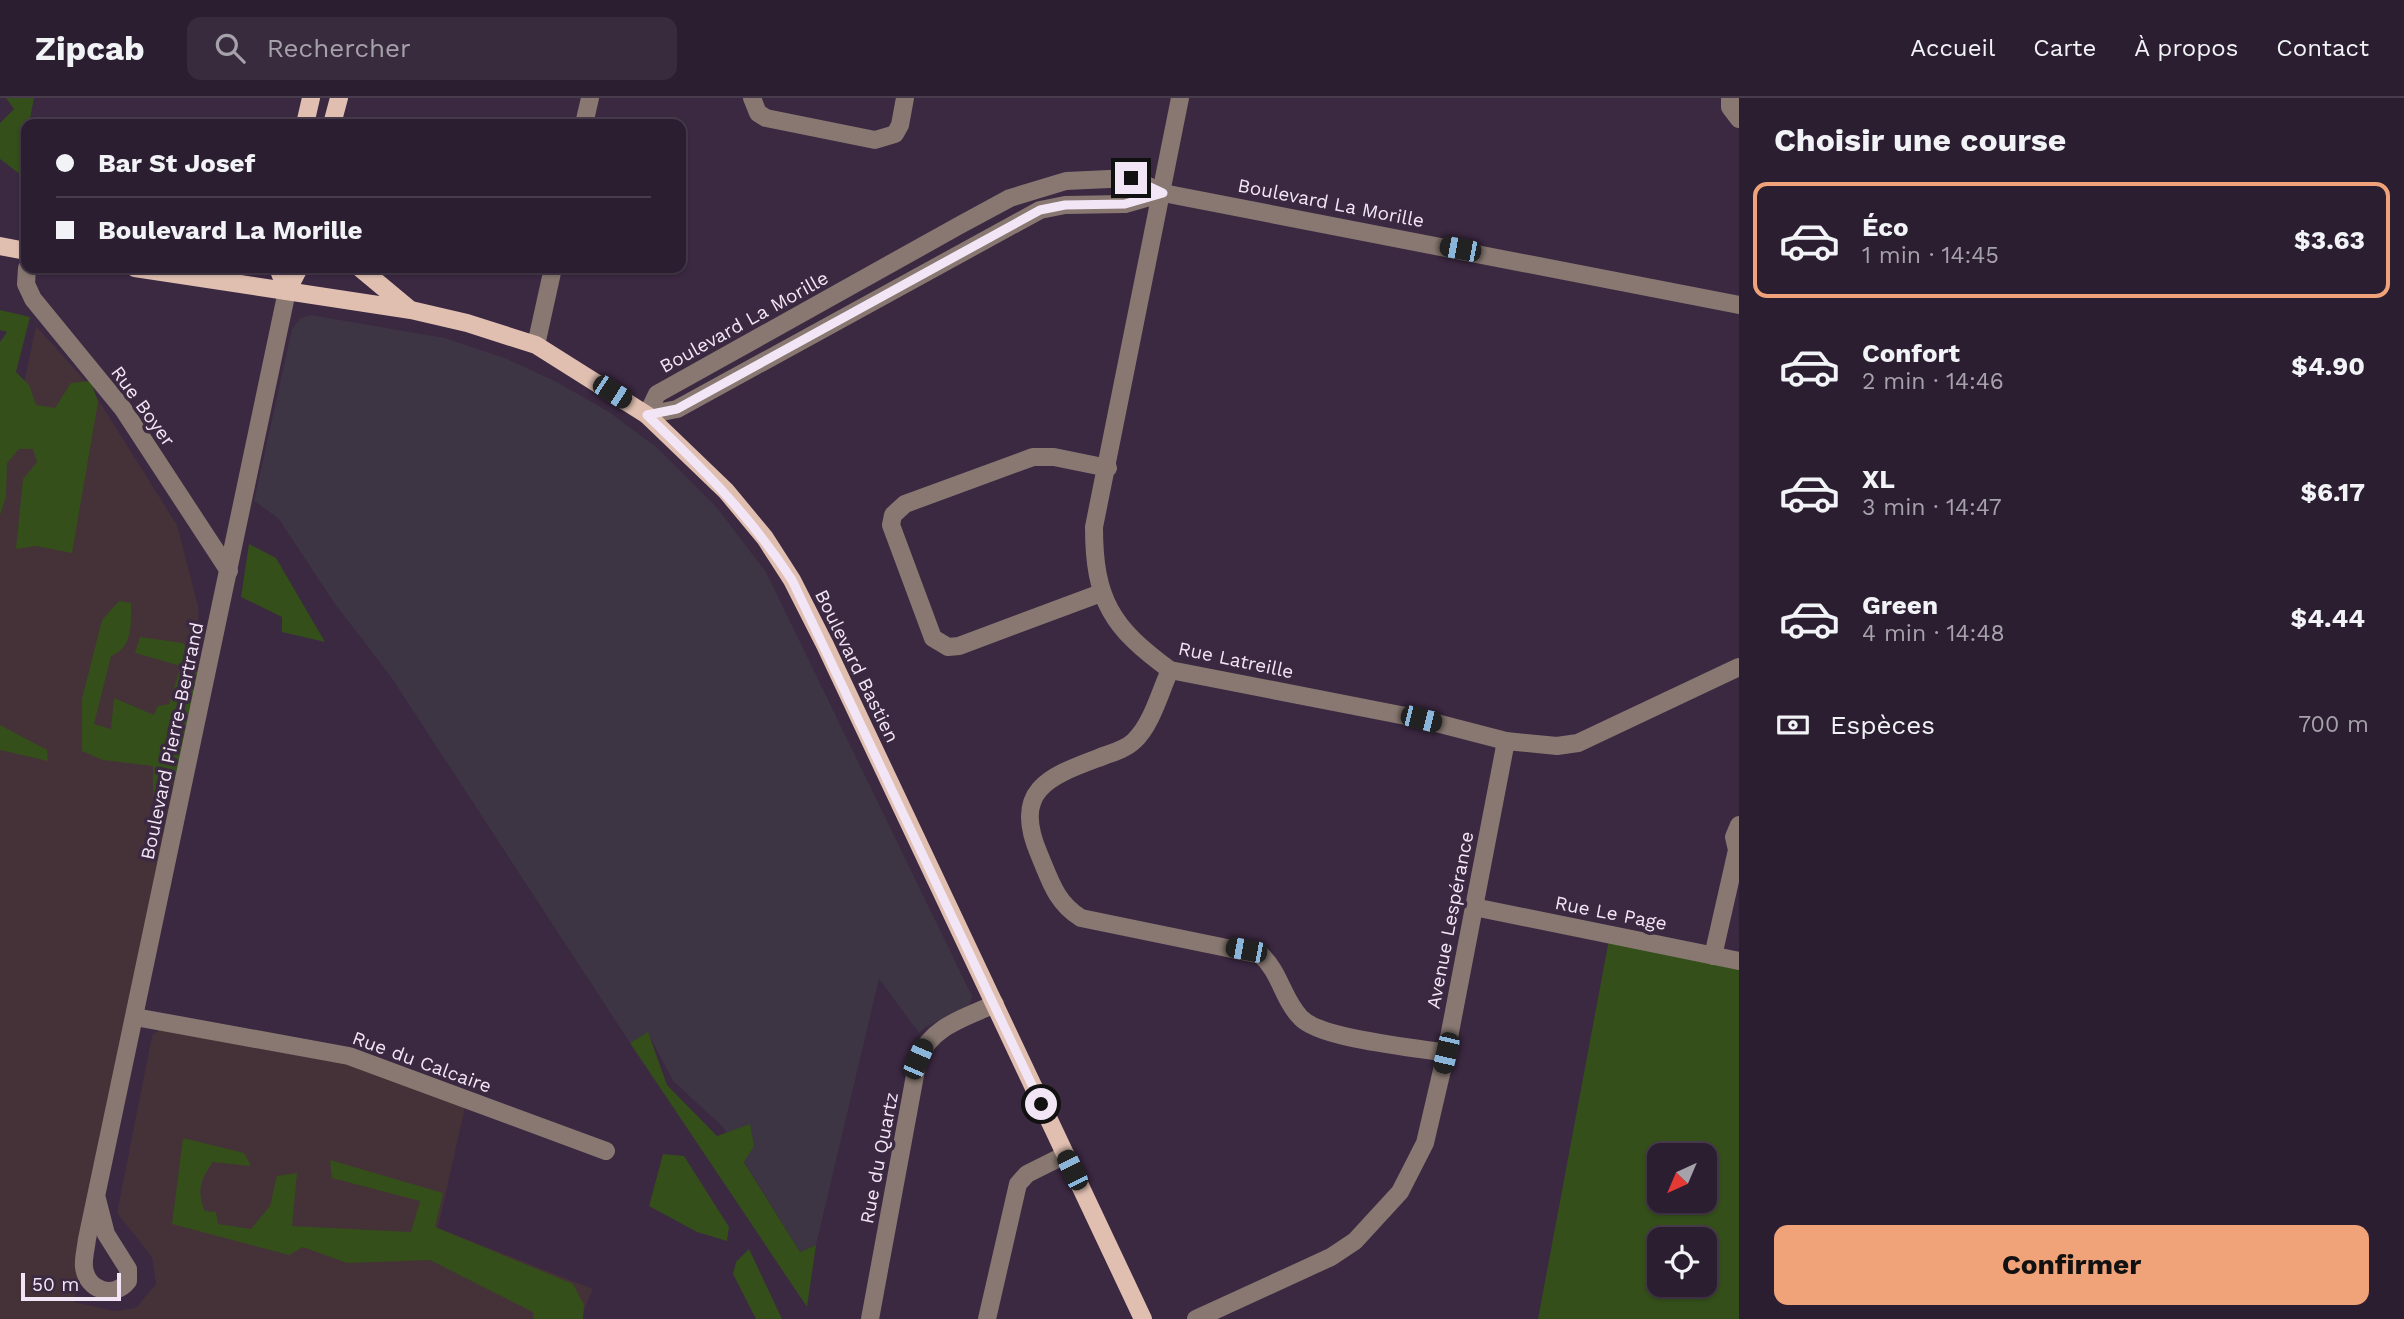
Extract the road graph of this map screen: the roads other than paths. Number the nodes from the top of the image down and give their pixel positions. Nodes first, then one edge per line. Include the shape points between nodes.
1 (310, 98) edge
2 (339, 98) edge
3 (590, 98) edge
4 (752, 98) edge
5 (905, 98) edge
6 (1180, 98) edge
7 (1730, 98) edge
8 (306, 119) edge
9 (333, 119) edge
10 (585, 119) edge
11 (1739, 119) edge
12 (1163, 193) junction
13 (0, 246) edge
14 (21, 250) edge
15 (27, 273) edge
16 (185, 273) edge
17 (280, 273) edge
18 (296, 273) edge
19 (366, 273) edge
20 (551, 273) edge
21 (287, 291) junction
22 (1739, 305) edge
23 (411, 310) junction
24 (536, 345) junction
25 (647, 415) junction
26 (1108, 468) junction
27 (229, 571) junction
28 (1101, 593) junction
29 (1739, 667) edge
30 (1170, 670) junction
31 (1506, 741) junction
32 (1739, 825) edge
33 (1738, 850) edge
34 (1474, 908) junction
35 (1713, 956) junction
36 (1739, 961) edge
37 (995, 1004) junction
38 (135, 1017) junction
39 (1446, 1053) junction
40 (606, 1151) dead end
41 (1065, 1155) junction
42 (97, 1199) junction
43 (870, 1319) edge
44 (987, 1319) edge
45 (1143, 1319) edge
46 (1196, 1319) edge

1 - 8 main road
2 - 9 main road
3 - 10 street
4 - 5 street via 758,113 766,118 875,140 895,134
6 - 12 street, Rue Latreille
7 - 11 street via 1730,107
12 - 22 street, Boulevard La Morille
12 - 25 street, Boulevard La Morille via 1125,204 1040,210 677,409
12 - 25 street, Boulevard La Morille via 1131,178 1066,181 1010,198 657,394
12 - 26 street, Rue Latreille
13 - 14 main road
15 - 27 street, Rue Boyer via 33,299 123,409
16 - 21 main road, Boulevard Bastien
17 - 21 main road
18 - 21 main road, Boulevard Pierre-Bertrand
19 - 23 main road
20 - 24 street
21 - 23 main road, Boulevard Bastien
21 - 27 street, Boulevard Pierre-Bertrand
23 - 24 main road, Boulevard Bastien
24 - 25 main road, Boulevard Bastien
25 - 37 main road, Boulevard Bastien via 726,491 792,580
26 - 28 street, Rue Latreille via 1094,527
26 - 28 street via 1033,457 905,504 893,515 891,525 933,638 948,647
27 - 38 street, Boulevard Pierre-Bertrand
28 - 30 street, Rue Latreille via 1139,648
29 - 31 street, Rue Latreille via 1578,743 1536,746
30 - 31 street, Rue Latreille via 1421,719
30 - 39 street via 1132,744 1054,775 1037,793 1029,827 1058,900 1081,918 1261,955 1272,965 1301,1019 1320,1030
31 - 34 street, Avenue Lespérance
32 - 33 street via 1734,836
33 - 35 street
34 - 35 street, Rue Le Page
34 - 39 street, Avenue Lespérance
35 - 36 street, Rue Le Page
37 - 41 main road, Boulevard Bastien
37 - 43 street, Rue du Quartz via 938,1031 918,1059
38 - 40 street, Rue du Calcaire via 349,1056
38 - 42 street, Boulevard Pierre-Bertrand
39 - 46 street, Avenue Lespérance via 1424,1143 1400,1192 1355,1241 1331,1257
41 - 44 street via 1027,1174 1018,1184
41 - 45 main road, Boulevard Bastien
42 - 42 street, Boulevard Pierre-Bertrand via 84,1268 96,1288 107,1293 123,1287 128,1269 106,1234

